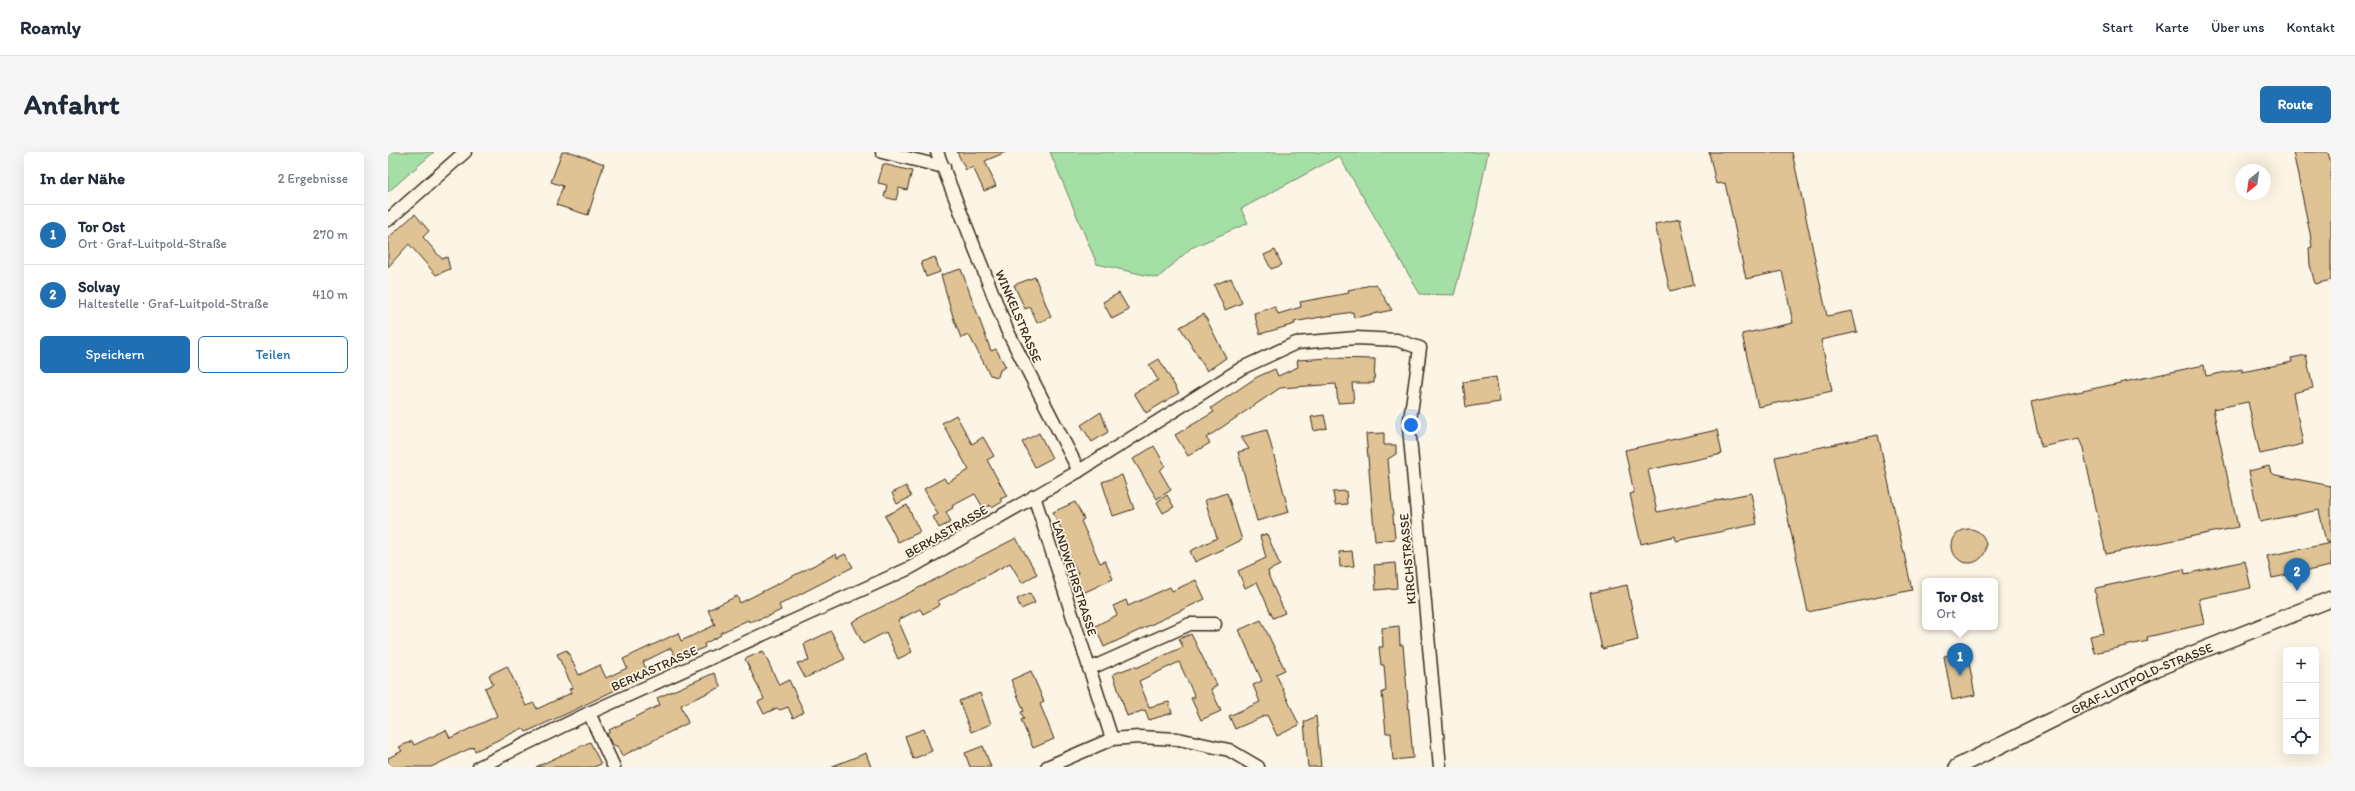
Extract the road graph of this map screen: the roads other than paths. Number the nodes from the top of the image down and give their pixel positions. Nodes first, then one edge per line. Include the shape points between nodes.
1 (465, 152) edge
2 (882, 152) edge
3 (937, 152) edge
4 (944, 167) junction
5 (388, 220) edge
6 (1420, 348) joint
7 (1079, 471) junction
8 (1034, 496) junction
9 (2331, 599) edge
10 (1215, 624) dead end
11 (1089, 669) junction
12 (589, 713) junction
13 (1112, 739) junction
14 (479, 767) edge
15 (614, 767) edge
16 (1047, 767) edge
17 (1258, 767) edge
18 (1440, 767) edge
19 (1957, 767) edge

1 - 5 street
2 - 4 street
3 - 4 street, WINKELSTRASSE
4 - 7 street, WINKELSTRASSE via 1007,330
6 - 7 street, BERKASTRASSE via 1397,340 1356,338 1296,343 1242,368
6 - 18 street, KIRCHSTRASSE via 1408,427
7 - 8 street, BERKASTRASSE
8 - 11 street, LANDWEHRSTRASSE
8 - 12 street, BERKASTRASSE via 910,568
9 - 19 street, GRAF-LUITPOLD-STRASSE via 2157,668
10 - 11 street via 1190,624
11 - 13 street, LANDWEHRSTRASSE
12 - 14 street, BERKASTRASSE
12 - 15 street
13 - 16 street
13 - 17 street via 1178,739 1229,750

